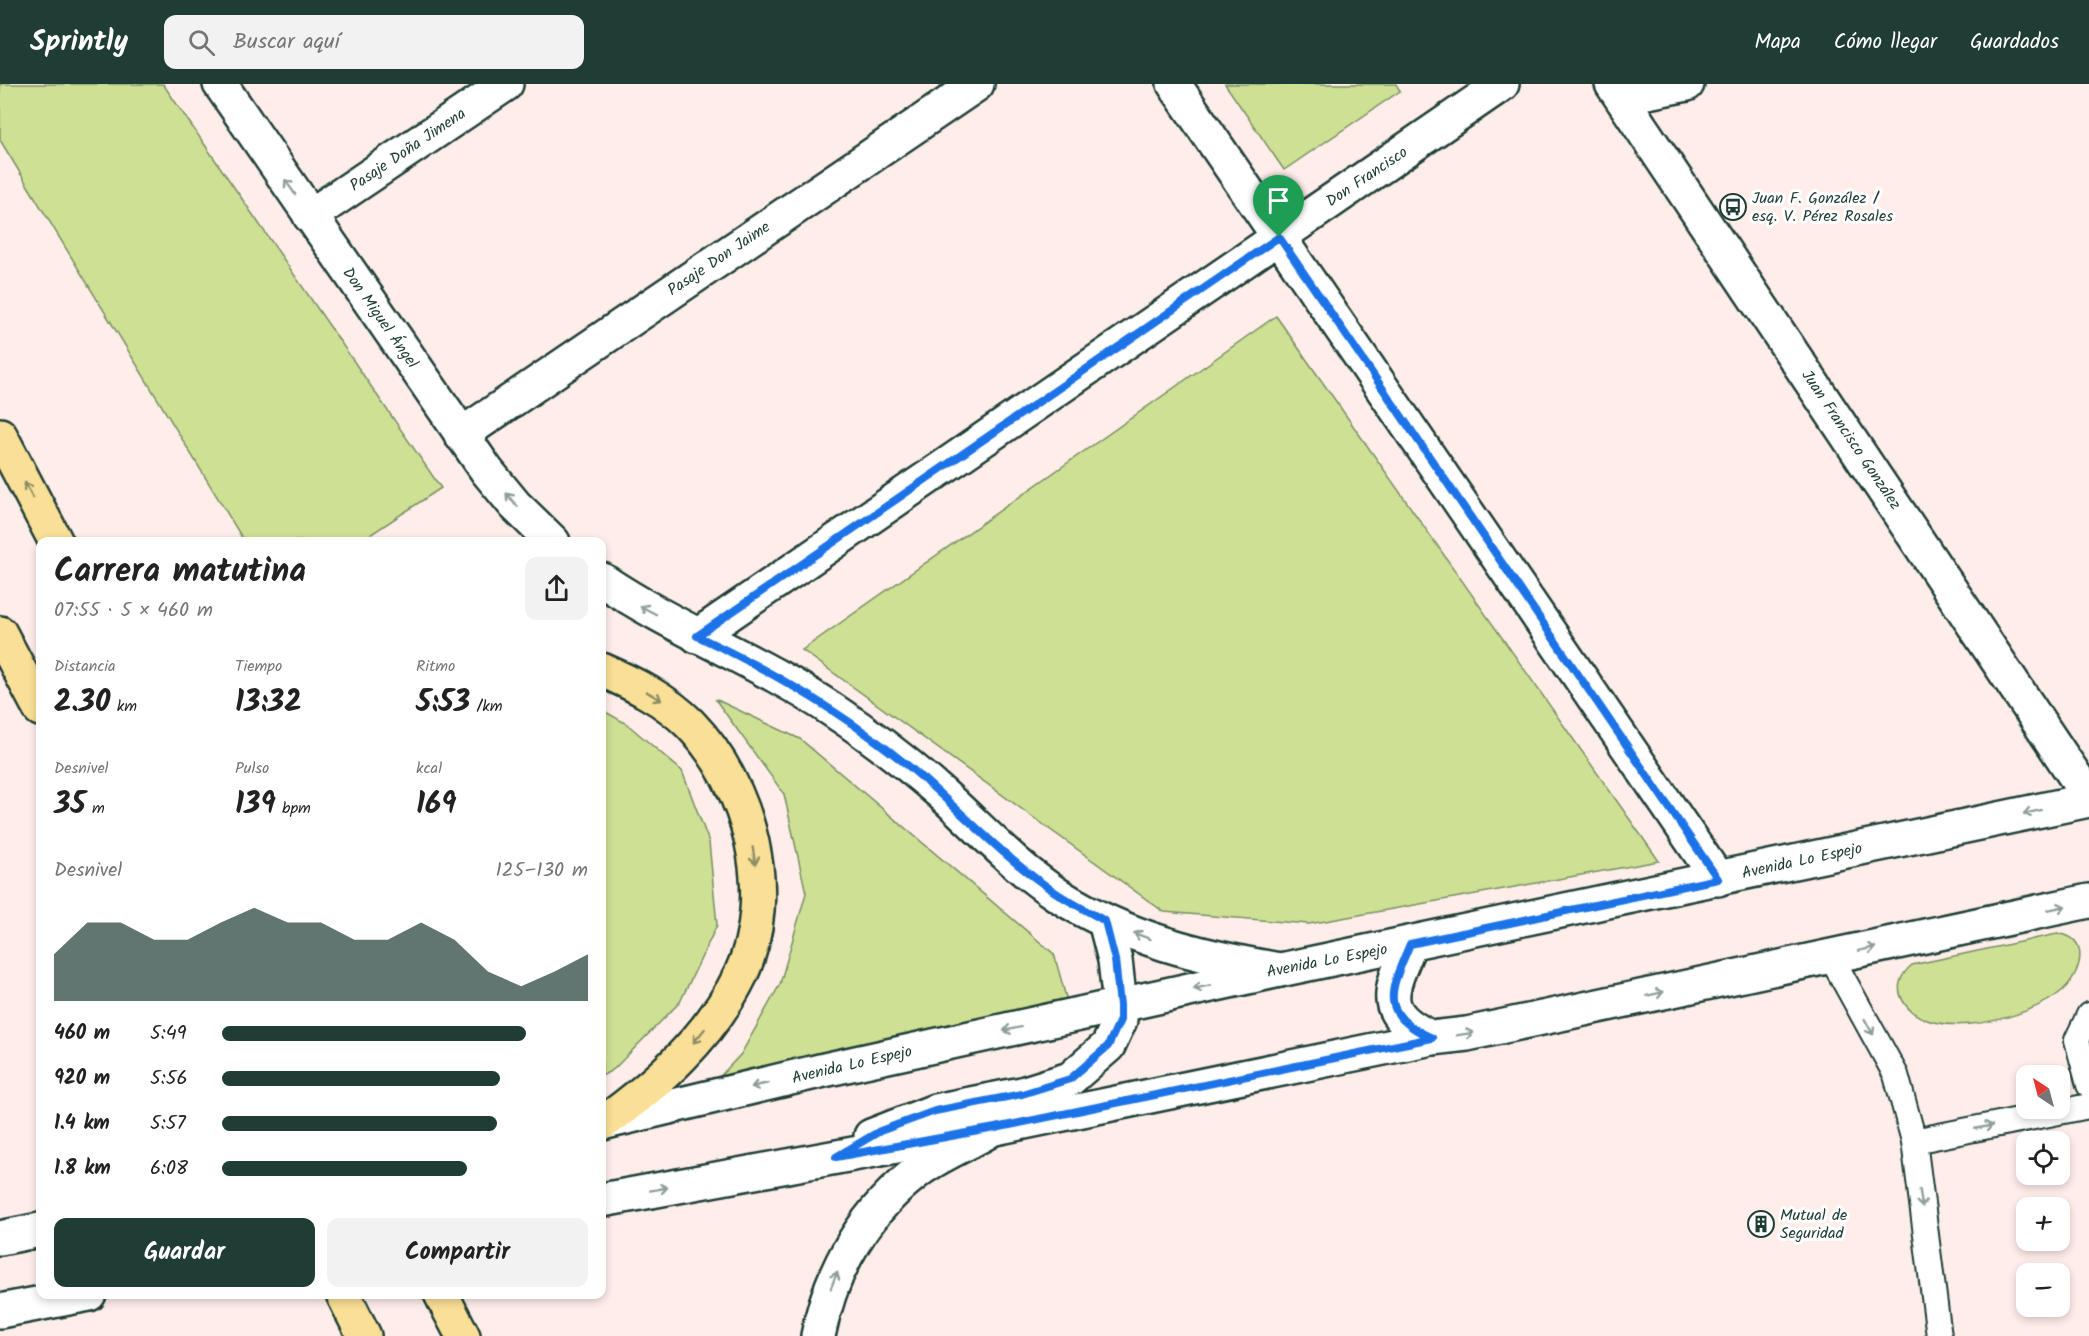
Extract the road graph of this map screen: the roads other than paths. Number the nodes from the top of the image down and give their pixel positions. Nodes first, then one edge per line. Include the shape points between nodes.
1 (220, 84) edge
2 (506, 84) edge
3 (977, 84) edge
4 (1174, 84) edge
5 (1503, 84) edge
6 (1687, 84) edge
7 (1617, 91) edge
8 (310, 216) junction
9 (1279, 237) junction
10 (0, 435) edge
11 (461, 435) junction
12 (53, 537) edge
13 (548, 537) edge
14 (606, 583) edge
15 (0, 633) edge
16 (697, 636) junction
17 (606, 672) edge
18 (36, 701) edge
19 (2089, 799) edge
20 (1718, 879) junction
21 (2089, 901) edge
22 (1105, 921) junction
23 (1410, 944) junction
24 (1831, 957) junction
25 (1280, 970) junction
26 (1120, 1005) junction
27 (2089, 1015) edge
28 (1432, 1038) junction
29 (2089, 1085) edge
30 (2089, 1106) edge
31 (606, 1120) edge
32 (606, 1122) edge
33 (995, 1128) junction
34 (1914, 1141) junction
35 (836, 1157) junction
36 (606, 1199) edge
37 (36, 1231) edge
38 (0, 1238) edge
39 (63, 1299) edge
40 (346, 1299) edge
41 (444, 1299) edge
42 (0, 1311) edge
43 (364, 1336) edge
44 (462, 1336) edge
45 (818, 1336) edge
46 (1939, 1336) edge

8 -> 1 street, Don Miguel Ángel
2 - 8 street, Pasaje Doña Jimena
3 - 11 street, Pasaje Don Jaime
4 - 9 street
5 - 9 street, Don Francisco
6 - 7 street
7 - 19 street, Juan Francisco González
8 - 11 street, Don Miguel Ángel
9 - 16 street, Don Francisco
9 - 20 street
12 -> 10 highway
13 -> 11 street, Don Miguel Ángel via 515,505
16 -> 14 street
15 - 18 highway
16 - 22 street via 798,688 869,735 1014,861 1058,894
17 -> 31 highway via 665,702 712,750 743,812 755,866 758,911 741,973 719,1010 671,1068
19 -> 20 street, Avenida Lo Espejo
20 - 23 street, Avenida Lo Espejo
24 -> 21 street
25 -> 22 street via 1184,950
22 - 26 street
23 - 25 street, Avenida Lo Espejo
23 - 28 street via 1392,985 1392,999 1398,1015 1412,1029
28 -> 24 street via 1467,1034
24 -> 34 lane via 1896,1075
25 -> 26 street, Avenida Lo Espejo
26 -> 32 street, Avenida Lo Espejo
26 - 35 street via 1120,1020 1108,1046 1070,1079 1022,1094 935,1111 880,1131
27 - 29 lane via 2077,1040
28 - 33 street
34 -> 30 lane
33 - 35 street
45 -> 33 street via 823,1308 839,1267 861,1229 890,1195 924,1167
34 -> 46 lane
36 -> 35 street
37 - 38 street
39 - 42 street
40 - 43 highway
41 - 44 highway

